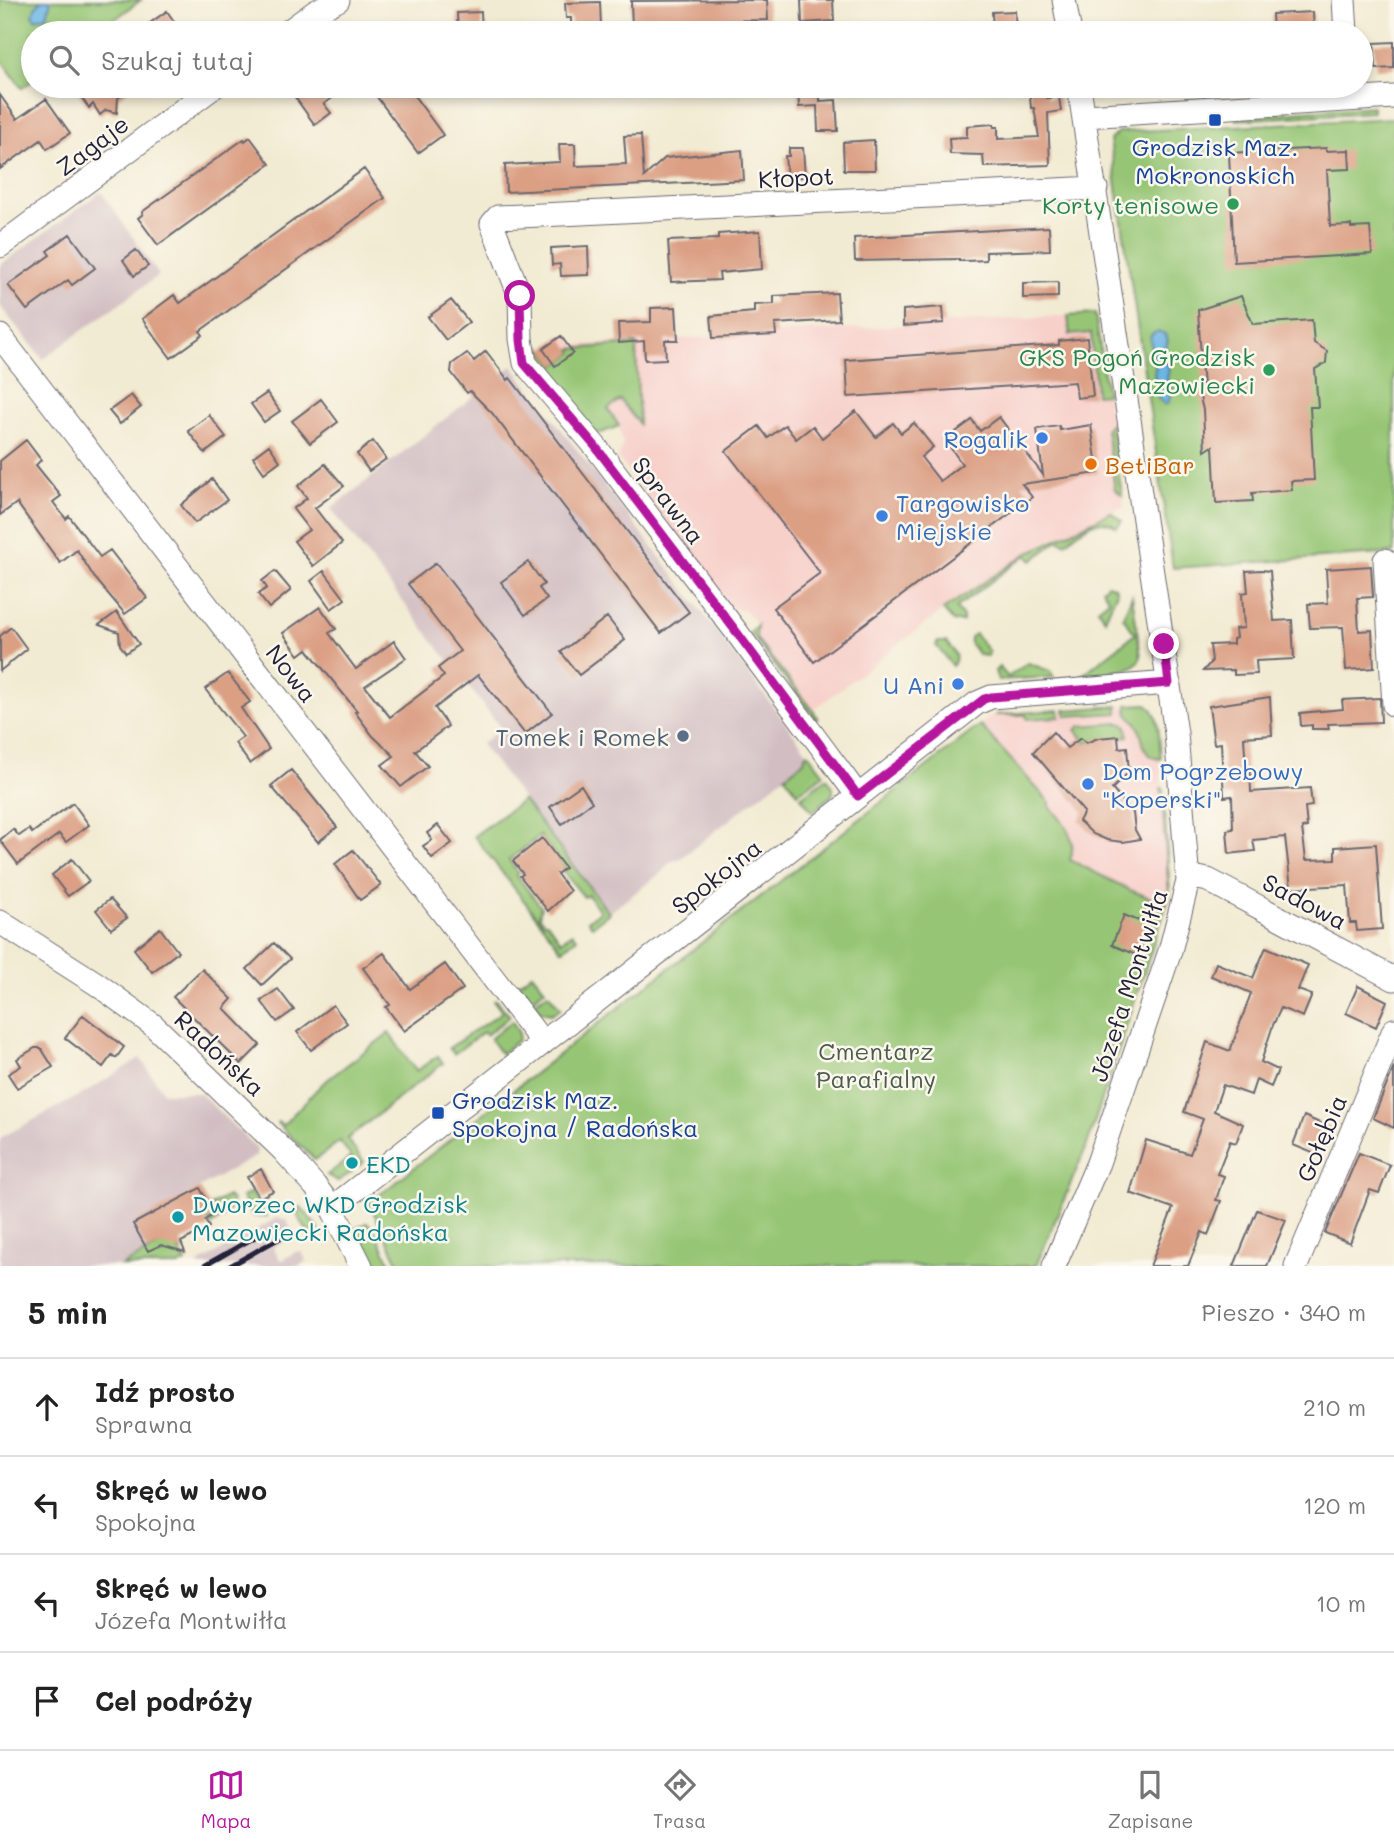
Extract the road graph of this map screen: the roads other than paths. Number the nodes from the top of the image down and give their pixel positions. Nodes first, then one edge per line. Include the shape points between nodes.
1 (338, 0) edge
2 (1064, 0) edge
3 (1344, 0) edge
4 (303, 21) edge
5 (1068, 21) edge
6 (1345, 21) edge
7 (1373, 95) edge
8 (1394, 97) edge
9 (199, 98) edge
10 (1081, 98) edge
11 (1284, 98) edge
12 (1085, 116) junction
13 (1096, 188) junction
14 (498, 217) joint
15 (0, 246) edge
16 (0, 336) edge
17 (1385, 560) dead end
18 (1169, 683) junction
19 (1394, 705) edge
20 (858, 796) junction
21 (1188, 881) junction
22 (0, 922) edge
23 (1394, 979) edge
24 (1394, 1030) edge
25 (543, 1043) junction
26 (332, 1208) junction
27 (361, 1266) edge
28 (1054, 1266) edge
29 (1296, 1266) edge

1 - 4 street
2 - 5 street
3 - 6 street
7 - 8 street
9 - 15 street, Zagaje
10 - 12 street, Józefa Montwiłła
11 - 12 street
12 - 13 street, Józefa Montwiłła
13 - 14 street, Kłopot
13 - 18 street, Józefa Montwiłła
14 - 20 street, Sprawna via 492,224 520,296 524,363 595,446
16 - 25 street, Nowa
17 - 19 street
18 - 20 street, Spokojna via 984,699
18 - 21 street, Józefa Montwiłła via 1181,771
20 - 25 street, Spokojna
21 - 23 street, Sadowa via 1208,880
21 - 28 street, Józefa Montwiłła via 1170,951 1098,1163
22 - 26 street, Radońska via 153,1025 298,1166
24 - 29 street, Gołębia
25 - 26 street, Spokojna
26 - 27 street, Radońska

